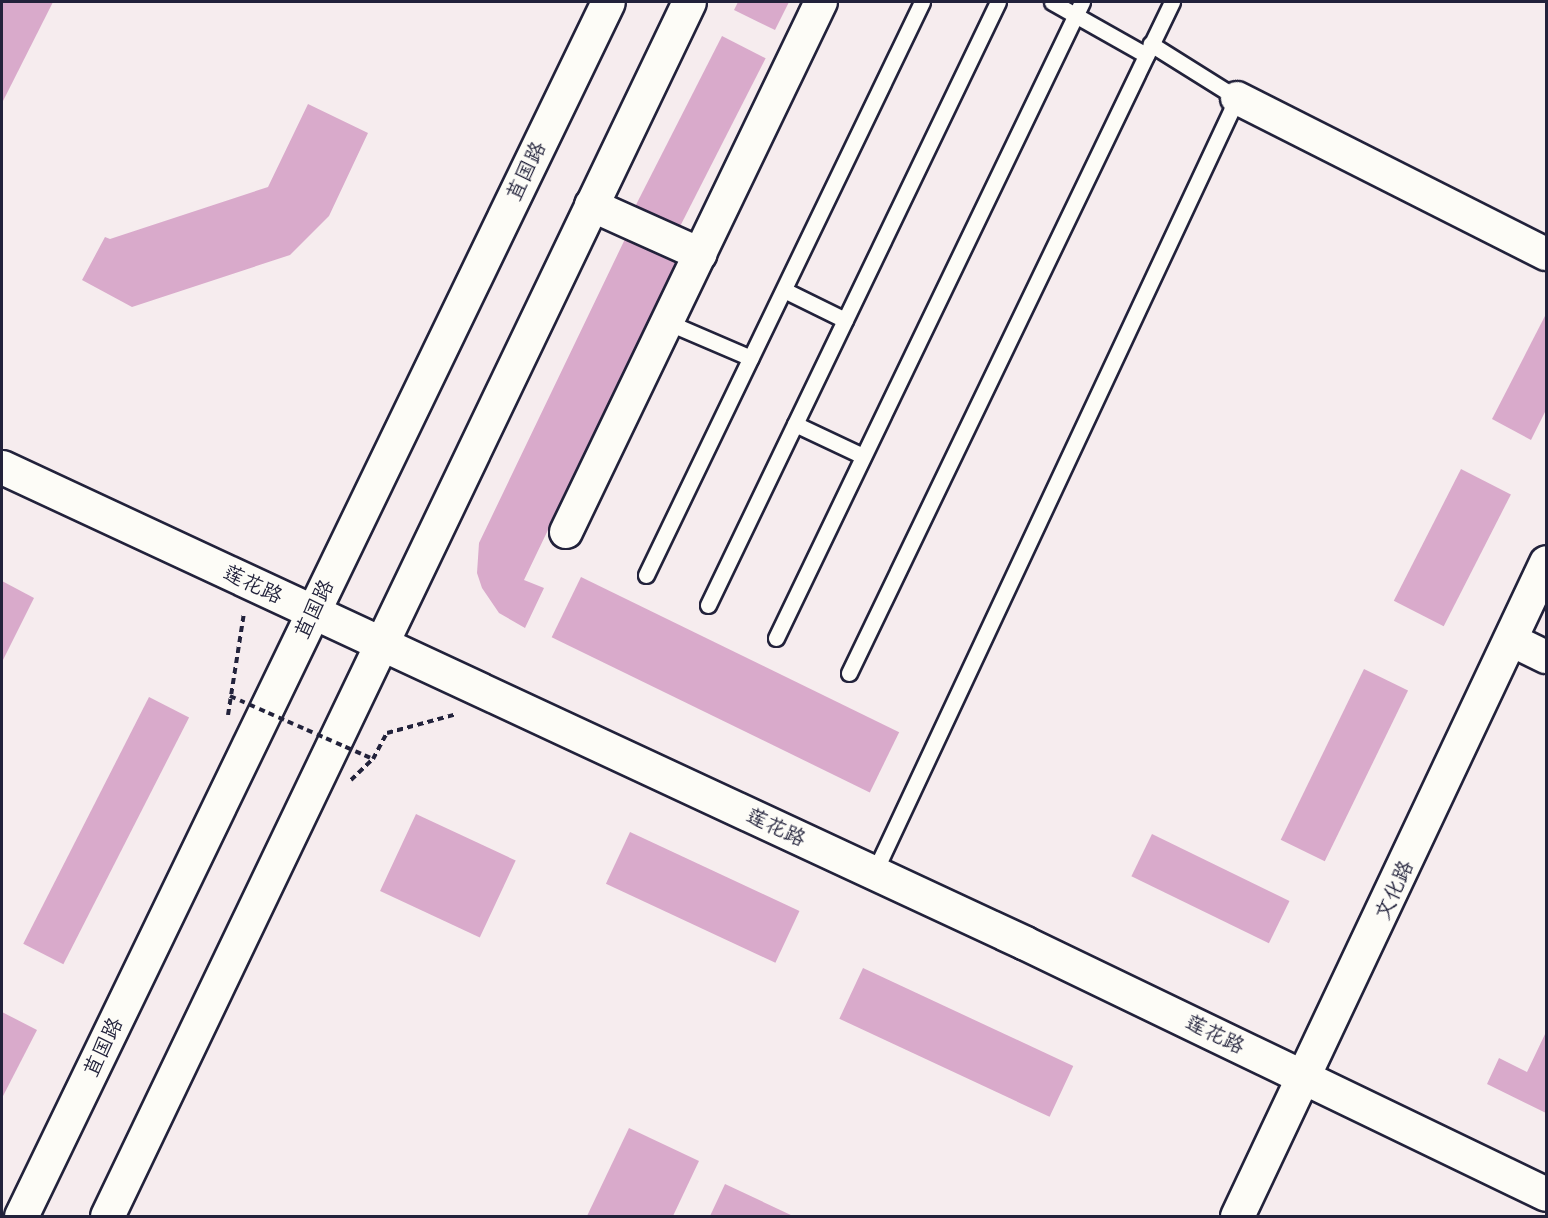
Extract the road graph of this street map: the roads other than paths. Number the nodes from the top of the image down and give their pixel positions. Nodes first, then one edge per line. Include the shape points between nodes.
1 (608, 2) edge
2 (689, 2) edge
3 (821, 2) edge
4 (922, 2) edge
5 (999, 2) edge
6 (1052, 2) edge
7 (1172, 2) edge
8 (1078, 8) edge
9 (1149, 50) junction
10 (1236, 98) junction
11 (591, 205) junction
12 (700, 254) junction
13 (1546, 254) edge
14 (784, 290) junction
15 (845, 320) junction
16 (667, 322) junction
17 (751, 358) junction
18 (795, 424) junction
19 (863, 456) junction
20 (2, 467) edge
21 (566, 532) dead end
22 (1546, 562) edge
23 (646, 575) dead end
24 (708, 605) dead end
25 (313, 612) junction
26 (776, 638) dead end
27 (1511, 640) junction
28 (379, 643) junction
29 (1546, 657) edge
30 (849, 674) dead end
31 (874, 873) junction
32 (1306, 1078) junction
33 (1546, 1194) edge
34 (21, 1216) edge
35 (107, 1216) edge
36 (1237, 1216) edge

1 - 25 main road, 苴国路
2 - 11 main road
3 - 12 street
4 - 14 lane
5 - 15 lane
6 - 8 lane
7 - 9 lane
8 - 9 lane
8 - 19 lane
9 - 10 lane
9 - 30 lane
10 - 13 street
10 - 31 lane
11 - 12 street
11 - 28 main road
12 - 16 street
14 - 15 lane
14 - 17 lane
15 - 18 lane
16 - 17 lane
16 - 21 street
17 - 23 lane
18 - 19 lane
18 - 24 lane
19 - 26 lane
20 - 25 main road, 莲花路
22 - 27 main road, 文化路
25 - 28 main road, 莲花路
25 - 34 main road, 苴国路
27 - 29 street
27 - 32 main road, 文化路
28 - 31 main road, 莲花路
28 - 35 main road
31 - 32 main road, 莲花路
32 - 33 main road, 莲花路
32 - 36 main road, 文化路

